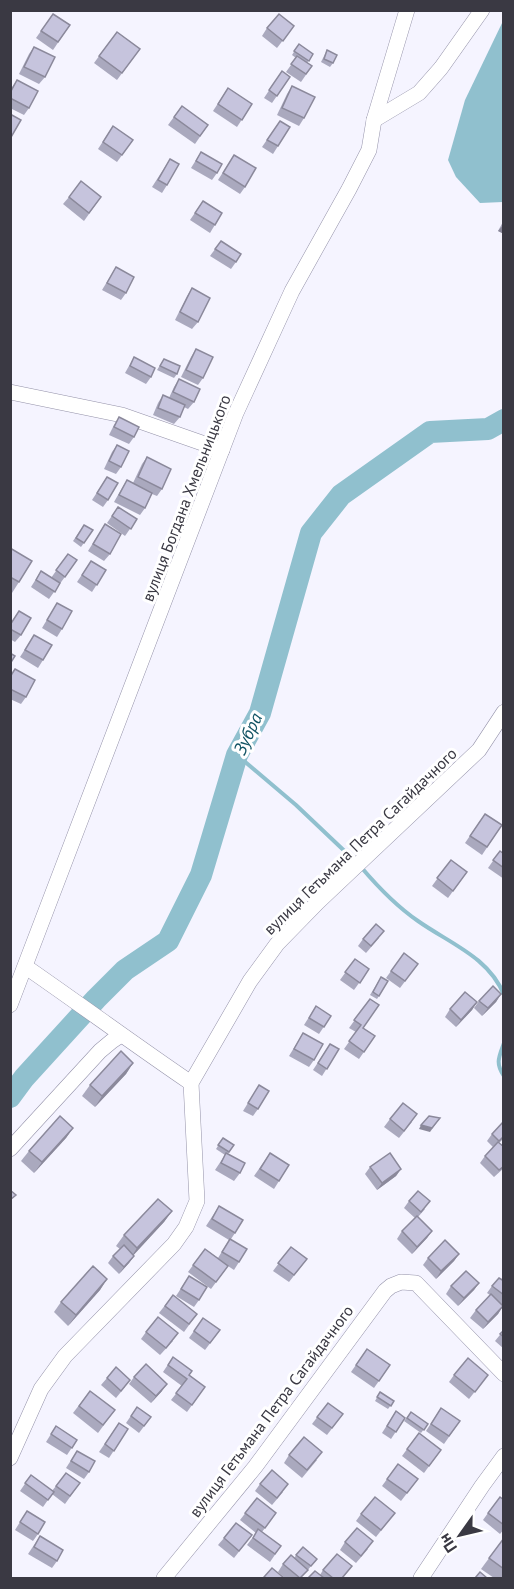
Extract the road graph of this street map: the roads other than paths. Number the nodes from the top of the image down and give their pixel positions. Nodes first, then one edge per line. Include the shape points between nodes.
1 (407, 10) edge
2 (482, 10) edge
3 (375, 120) junction
4 (10, 392) edge
5 (222, 450) junction
6 (504, 712) edge
7 (26, 967) junction
8 (10, 1005) edge
9 (121, 1035) junction
10 (191, 1083) junction
11 (10, 1149) edge
12 (504, 1374) edge
13 (504, 1456) edge
14 (10, 1458) edge
15 (165, 1578) edge
16 (421, 1578) edge

1 - 3 street, вулиця Богдана Хмельницького
2 - 3 street via 419,93
3 - 5 street, вулиця Богдана Хмельницького via 369,150 292,291
4 - 5 street via 122,415
5 - 7 street, вулиця Богдана Хмельницького
6 - 10 street, вулиця Гетьмана Петра Сагайдачного via 479,750 277,944 250,981
7 - 8 street, вулиця Богдана Хмельницького
7 - 9 street
9 - 10 street
9 - 11 street via 100,1051
10 - 14 street via 197,1201 186,1227 65,1356 41,1389
12 - 15 street, вулиця Гетьмана Петра Сагайдачного via 416,1283 391,1286 255,1467
13 - 16 street

